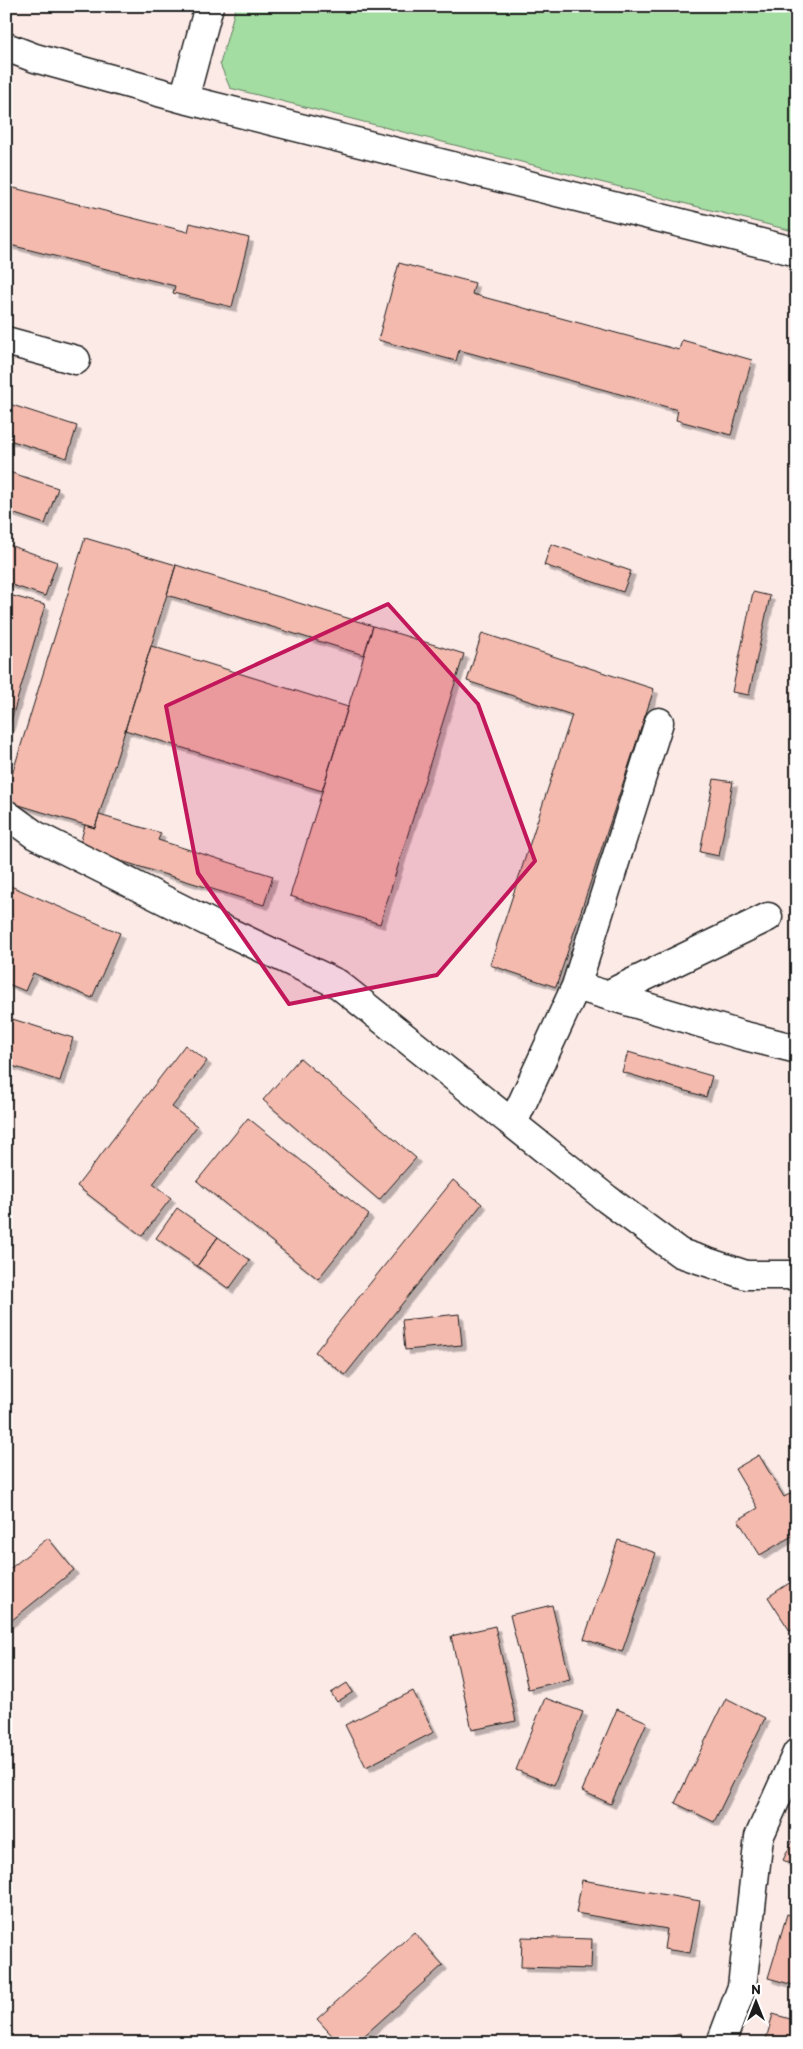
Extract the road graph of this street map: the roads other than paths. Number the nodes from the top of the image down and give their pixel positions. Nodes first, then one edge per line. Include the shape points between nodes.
1 (209, 6) edge
2 (6, 47) edge
3 (184, 99) junction
4 (797, 252) edge
5 (6, 341) edge
6 (76, 360) dead end
7 (659, 722) dead end
8 (6, 814) edge
9 (768, 917) dead end
10 (576, 986) junction
11 (607, 995) junction
12 (797, 1048) edge
13 (513, 1123) junction
14 (797, 1275) edge
15 (797, 1753) edge
16 (721, 2043) edge

1 - 3 street
2 - 3 street
3 - 4 street
5 - 6 street
7 - 10 street
8 - 13 street via 43,839 338,984
9 - 11 street
10 - 11 street
10 - 13 street
11 - 12 street via 741,1035
13 - 14 street via 680,1253 746,1275
15 - 16 street via 759,1837 742,1987

